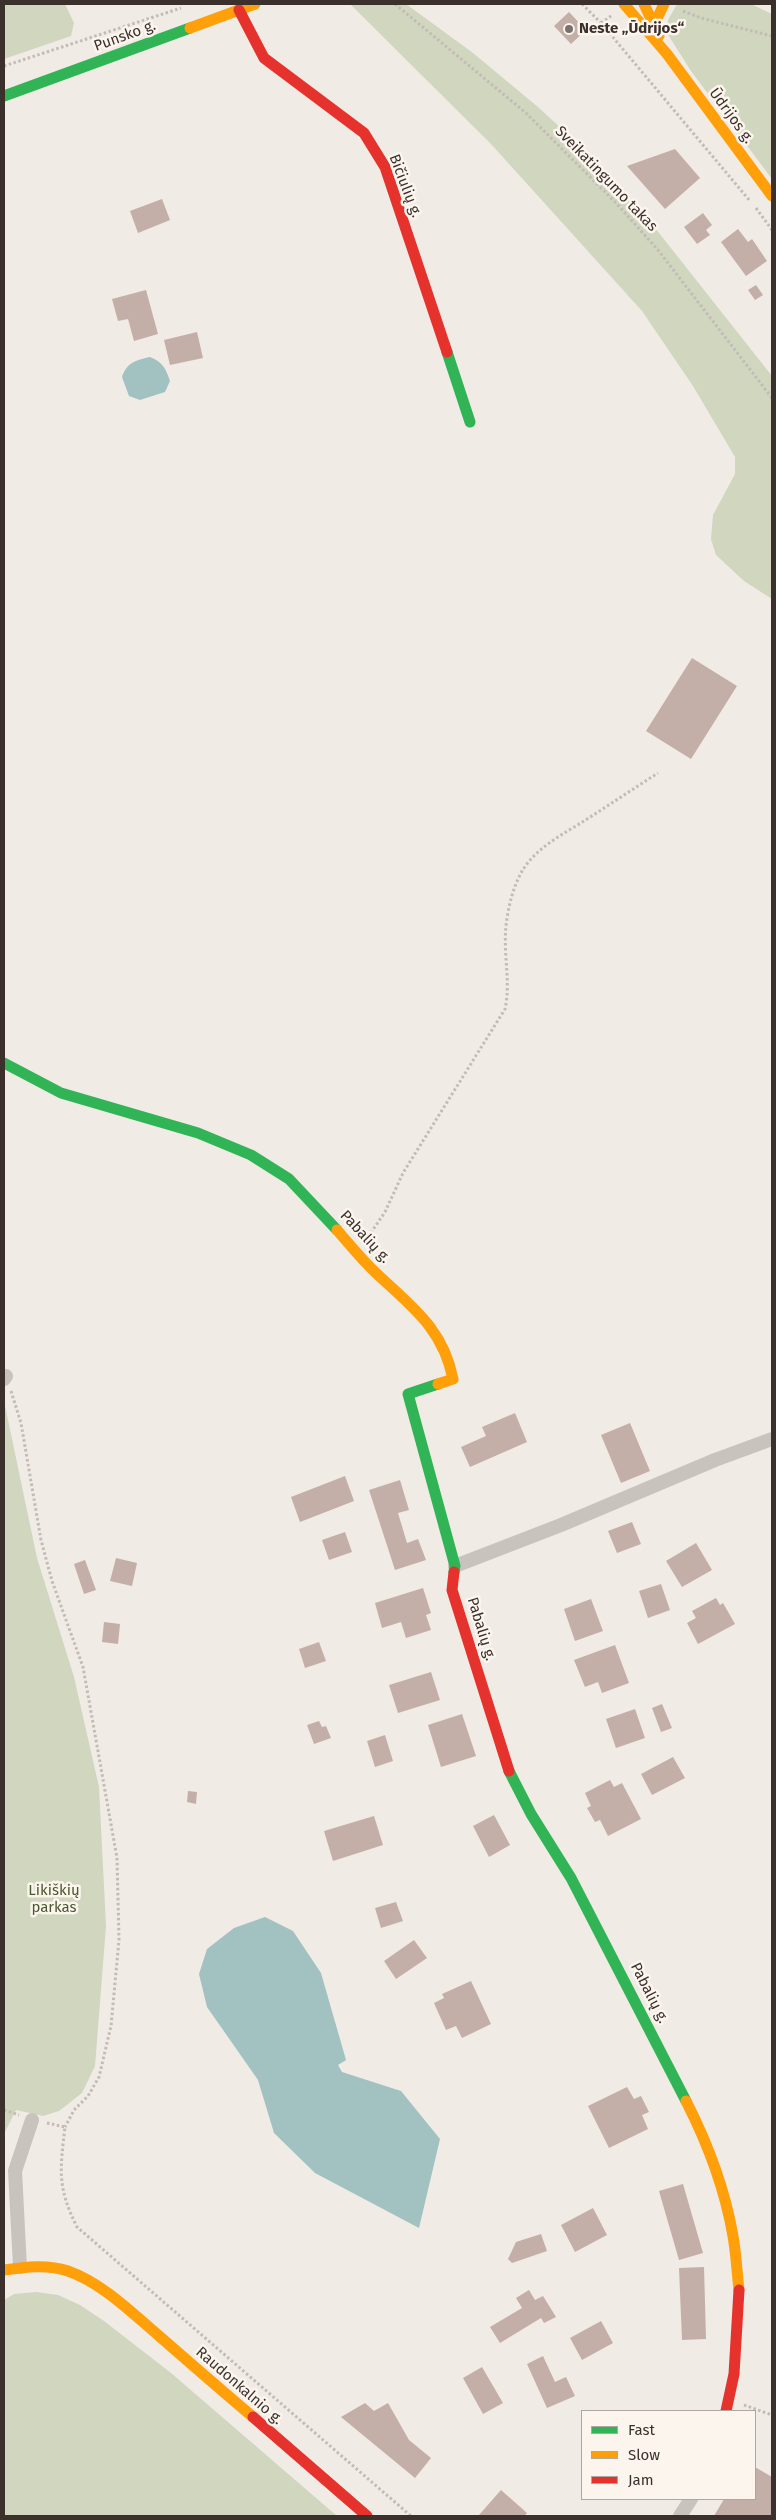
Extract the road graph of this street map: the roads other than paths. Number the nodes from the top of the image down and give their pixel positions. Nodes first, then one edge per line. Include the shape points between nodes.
1 (255, 4) edge
2 (624, 4) edge
3 (644, 4) edge
4 (664, 4) edge
5 (239, 10) junction
6 (654, 25) junction
7 (667, 54) junction
8 (4, 96) edge
9 (772, 196) edge
10 (470, 422) dead end
11 (4, 1063) edge
12 (772, 1439) edge
13 (455, 1566) junction
14 (32, 2120) road end
15 (20, 2266) junction
16 (4, 2270) edge
17 (728, 2406) edge
18 (690, 2500) edge
19 (367, 2516) edge
20 (680, 2516) edge

1 - 5 street, Punsko g.
2 - 7 street, Ūdrijos g.
3 - 6 street, Ūdrijos g.
4 - 6 street
5 - 8 street, Punsko g.
5 - 10 street, Bičiulių g. via 264,58 364,133 385,167
6 - 7 street, Ūdrijos g.
7 - 9 street, Ūdrijos g.
11 - 13 street, Pabalių g. via 59,1092 227,1145 275,1168 315,1206 349,1246 429,1322 452,1366 453,1379 408,1394
12 - 13 street
13 - 17 street, Pabalių g. via 452,1590 506,1766 585,1904 699,2126 716,2173 733,2235 740,2298
14 - 15 street via 15,2172
15 - 16 street, Raudonkalnio g.
15 - 19 street, Raudonkalnio g. via 56,2266 89,2280 123,2305
18 - 20 street

